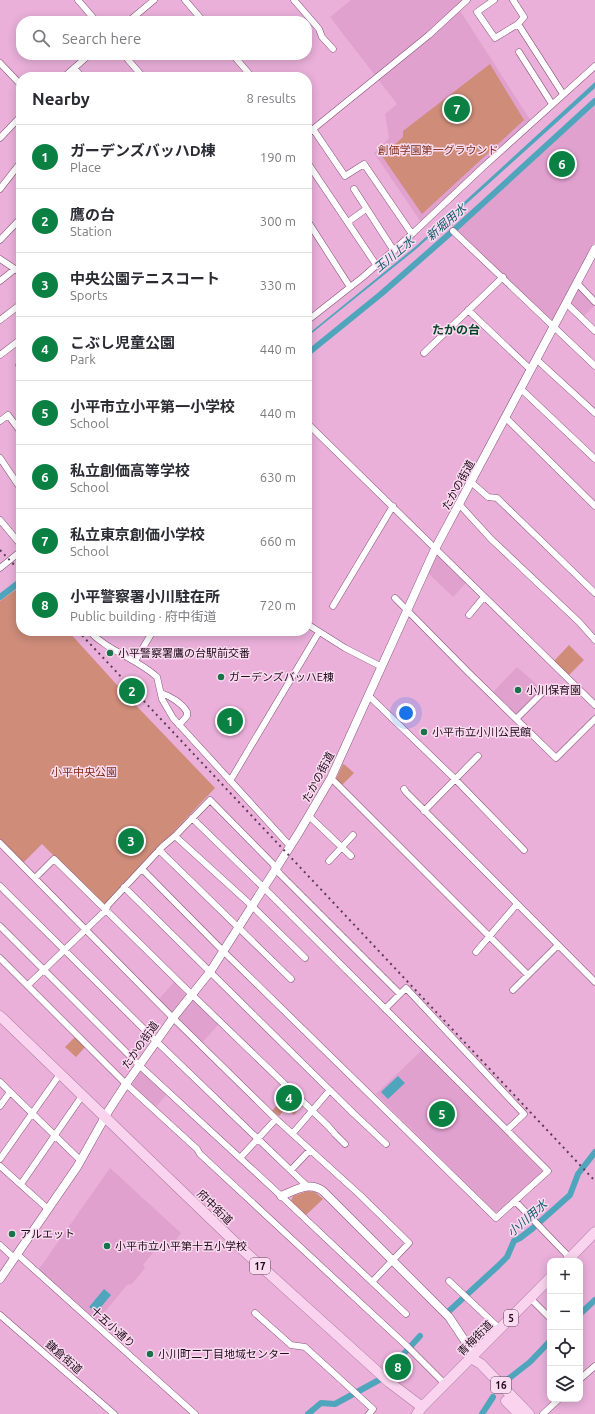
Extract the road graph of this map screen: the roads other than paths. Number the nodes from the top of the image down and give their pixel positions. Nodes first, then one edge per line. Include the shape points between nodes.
1 (78, 0) edge
2 (154, 0) edge
3 (185, 0) edge
4 (294, 0) edge
5 (467, 0) edge
6 (494, 0) edge
7 (513, 0) edge
8 (92, 16) edge
9 (135, 16) edge
10 (199, 16) edge
11 (308, 16) edge
12 (312, 21) edge
13 (518, 24) junction
14 (332, 49) dead end
15 (519, 52) dead end
16 (84, 60) edge
17 (128, 60) edge
18 (237, 60) edge
19 (0, 63) edge
20 (595, 66) edge
21 (74, 68) junction
22 (70, 72) edge
23 (78, 72) edge
24 (138, 72) edge
25 (248, 72) edge
26 (16, 80) edge
27 (563, 94) junction
28 (552, 104) junction
29 (16, 121) edge
30 (313, 129) joint
31 (0, 138) edge
32 (16, 168) edge
33 (312, 169) edge
34 (0, 189) edge
35 (354, 189) dead end
36 (366, 209) junction
37 (348, 222) junction
38 (16, 224) edge
39 (312, 228) edge
40 (453, 231) dead end
41 (412, 234) junction
42 (0, 240) edge
43 (595, 249) edge
44 (394, 251) junction
45 (0, 259) edge
46 (593, 259) edge
47 (376, 266) junction
48 (15, 269) joint
49 (503, 277) junction
50 (0, 281) edge
51 (577, 284) junction
52 (350, 287) junction
53 (595, 302) edge
54 (566, 303) junction
55 (16, 308) edge
56 (468, 310) junction
57 (312, 317) edge
58 (0, 320) edge
59 (554, 326) junction
60 (595, 331) edge
61 (16, 343) edge
62 (424, 353) dead end
63 (0, 355) edge
64 (536, 359) junction
65 (595, 366) edge
66 (531, 370) junction
67 (521, 389) junction
68 (595, 413) edge
69 (506, 418) junction
70 (0, 421) edge
71 (16, 425) edge
72 (312, 428) edge
73 (0, 458) edge
74 (595, 459) edge
75 (16, 482) edge
76 (471, 482) junction
77 (459, 504) junction
78 (393, 506) junction
79 (595, 506) edge
80 (0, 520) edge
81 (16, 543) edge
82 (435, 549) junction
83 (16, 554) edge
84 (0, 568) edge
85 (595, 593) edge
86 (395, 598) dead end
87 (484, 598) junction
88 (333, 606) dead end
89 (407, 611) junction
90 (469, 615) dead end
91 (312, 627) edge
92 (319, 632) junction
93 (94, 636) edge
94 (150, 636) edge
95 (595, 640) edge
96 (135, 661) junction
97 (382, 667) junction
98 (545, 690) dead end
99 (161, 693) junction
100 (369, 696) junction
101 (595, 705) edge
102 (516, 719) junction
103 (595, 719) edge
104 (179, 725) junction
105 (478, 756) dead end
106 (331, 778) junction
107 (455, 779) junction
108 (230, 781) junction
109 (404, 789) dead end
110 (424, 811) junction
111 (309, 816) junction
112 (192, 818) junction
113 (353, 835) dead end
114 (175, 836) junction
115 (0, 843) edge
116 (290, 846) junction
117 (342, 847) junction
118 (159, 850) junction
119 (524, 850) dead end
120 (351, 856) dead end
121 (329, 861) dead end
122 (275, 868) junction
123 (142, 869) junction
124 (35, 878) junction
125 (0, 886) edge
126 (124, 887) junction
127 (263, 887) junction
128 (517, 904) junction
129 (251, 905) junction
130 (106, 910) junction
131 (0, 926) edge
132 (238, 927) junction
133 (86, 929) junction
134 (490, 936) junction
135 (558, 945) junction
136 (64, 950) junction
137 (223, 951) junction
138 (476, 952) dead end
139 (0, 958) edge
140 (305, 958) dead end
141 (44, 970) junction
142 (210, 972) junction
143 (528, 975) junction
144 (290, 979) dead end
145 (595, 982) edge
146 (28, 985) junction
147 (513, 990) dead end
148 (192, 994) junction
149 (400, 994) junction
150 (385, 1008) junction
151 (0, 1016) edge
152 (173, 1018) junction
153 (156, 1042) junction
154 (140, 1066) junction
155 (60, 1074) junction
156 (0, 1082) edge
157 (126, 1084) junction
158 (330, 1090) junction
159 (10, 1092) junction
160 (82, 1096) junction
161 (0, 1106) edge
162 (312, 1111) junction
163 (33, 1114) junction
164 (105, 1118) junction
165 (276, 1119) junction
166 (507, 1130) junction
167 (293, 1133) junction
168 (54, 1135) junction
169 (258, 1138) junction
170 (345, 1144) dead end
171 (386, 1144) dead end
172 (310, 1150) junction
173 (240, 1158) junction
174 (0, 1159) edge
175 (82, 1161) junction
176 (0, 1166) edge
177 (291, 1170) junction
178 (20, 1184) junction
179 (307, 1186) junction
180 (281, 1196) junction
181 (515, 1201) junction
182 (48, 1209) junction
183 (595, 1232) edge
184 (0, 1245) edge
185 (16, 1256) junction
186 (567, 1258) edge
187 (569, 1258) edge
188 (393, 1261) junction
189 (0, 1279) edge
190 (449, 1281) dead end
191 (547, 1281) edge
192 (372, 1282) junction
193 (530, 1298) junction
194 (254, 1313) dead end
195 (406, 1314) dead end
196 (0, 1315) edge
197 (547, 1315) edge
198 (500, 1329) junction
199 (471, 1358) junction
200 (595, 1366) edge
201 (583, 1376) edge
202 (445, 1384) junction
203 (556, 1402) edge
204 (419, 1411) edge
205 (114, 1414) edge
206 (195, 1414) edge
207 (369, 1414) edge
208 (519, 1414) edge
209 (529, 1414) edge
210 (543, 1414) edge

1 - 8 street
2 - 9 street
3 - 10 street
4 - 11 street
5 - 30 street via 429,35
6 - 13 street via 477,12 495,38
7 - 13 street via 524,17
12 - 14 street
13 - 27 street
15 - 28 street
16 - 21 street
17 - 24 street
18 - 25 street
19 - 26 street
20 - 27 street
21 - 22 street
21 - 23 street
27 - 28 street
28 - 41 street
29 - 31 street
30 - 41 street via 344,176 364,164
32 - 34 street
33 - 37 street
35 - 36 street
36 - 37 street
36 - 44 street
37 - 47 street
38 - 42 street
39 - 52 street
40 - 49 street
41 - 44 street
43 - 46 street, たかの街道
44 - 47 street
45 - 48 street
46 - 51 street, たかの街道
47 - 52 street
48 - 50 street
49 - 56 street
49 - 59 street
51 - 53 street
51 - 54 street, たかの街道
52 - 57 street
54 - 59 street, たかの街道
54 - 60 street
55 - 58 street
56 - 62 street
56 - 66 street
59 - 64 street, たかの街道
59 - 65 street
61 - 63 street
64 - 66 street, たかの街道
64 - 68 street
66 - 67 street, たかの街道
67 - 69 street, たかの街道
67 - 74 street
69 - 76 street, たかの街道
69 - 79 street
70 - 71 street via 8,415
72 - 78 street
73 - 75 street
76 - 77 street, たかの街道
76 - 85 street via 488,497 497,498 587,582
77 - 82 street, たかの街道
77 - 95 street
78 - 82 street
78 - 88 street
80 - 81 street
82 - 87 street
82 - 89 street, たかの街道
83 - 84 street
86 - 89 street
87 - 90 street
87 - 101 street
89 - 97 street, たかの街道
89 - 102 street
91 - 92 street
92 - 97 street
92 - 108 street
93 - 96 street
94 - 96 street
96 - 99 street via 157,676
97 - 100 street, たかの街道
98 - 102 street
99 - 104 street via 162,699
99 - 104 street via 168,695 185,708 187,716
100 - 106 street, たかの街道
100 - 107 street
102 - 103 street via 556,758
104 - 108 street
105 - 107 street
106 - 111 street, たかの街道
106 - 134 street
107 - 110 street
107 - 119 street
108 - 116 street
109 - 110 street
110 - 128 street
111 - 116 street, たかの街道
111 - 117 street
112 - 114 street
112 - 122 street via 210,800 274,864
112 - 127 street
113 - 117 street
114 - 118 street
114 - 129 street
115 - 124 street
116 - 122 street, たかの街道
117 - 120 street
117 - 121 street
118 - 123 street
118 - 132 street
122 - 127 street, たかの街道
122 - 149 street
123 - 126 street
123 - 137 street
124 - 130 street via 54,859
124 - 133 street
125 - 136 street
126 - 130 street
126 - 142 street
127 - 129 street, たかの街道
127 - 150 street
128 - 134 street
128 - 135 street
129 - 132 street, たかの街道
129 - 140 street
130 - 133 street
130 - 148 street
131 - 141 street
132 - 137 street, たかの街道
132 - 144 street
133 - 136 street
133 - 152 street
134 - 138 street
134 - 143 street
135 - 143 street
135 - 145 street
136 - 141 street
136 - 153 street
137 - 142 street, たかの街道
137 - 181 street via 496,1218
139 - 146 street
141 - 146 street
141 - 154 street
142 - 148 street, たかの街道
142 - 158 street
143 - 147 street
146 - 157 street
148 - 152 street, たかの街道
148 - 162 street
149 - 150 street
149 - 166 street via 406,988 524,1114
150 - 166 street
151 - 155 main road, 府中街道 / 17
152 - 153 street, たかの街道
152 - 165 street
153 - 154 street, たかの街道
153 - 169 street
154 - 157 street, たかの街道
154 - 173 street
155 - 160 main road, 府中街道 / 17
155 - 163 street
156 - 159 street
157 - 164 street, たかの街道
157 - 202 street
158 - 162 street
158 - 171 street
159 - 161 street
159 - 163 street
160 - 164 main road, 府中街道 / 17
160 - 168 street
162 - 167 street
162 - 170 street
163 - 168 street
163 - 174 street
164 - 175 street, たかの街道
164 - 204 main road, 府中街道 / 17
165 - 167 street
165 - 169 street
166 - 181 street via 548,1171
167 - 172 street
168 - 175 street
168 - 178 street
169 - 173 street
169 - 177 street
172 - 177 street
172 - 188 street via 409,1243
173 - 180 street
175 - 182 street, たかの街道
176 - 178 street
177 - 179 street
178 - 182 street
179 - 180 street
179 - 188 street via 317,1187 323,1191
180 - 192 street
181 - 186 street
182 - 185 street, たかの街道
183 - 187 main road
184 - 185 street, 十五小通り
185 - 189 street, たかの街道
185 - 206 street, 十五小通り
188 - 192 street
188 - 199 street via 449,1317 471,1350
190 - 198 street
191 - 193 main road, 青梅街道 / 5
192 - 195 street
193 - 197 street
193 - 198 main road, 青梅街道 / 5
194 - 207 street via 291,1346 305,1347 373,1409
196 - 205 street, 鎌倉街道
198 - 199 main road, 青梅街道 / 5
199 - 202 main road, 青梅街道 / 5
199 - 208 main road, 16 via 476,1369
199 - 209 main road, 16 via 481,1364
200 - 201 street
202 - 204 main road, 青梅街道 / 5
203 - 210 street

